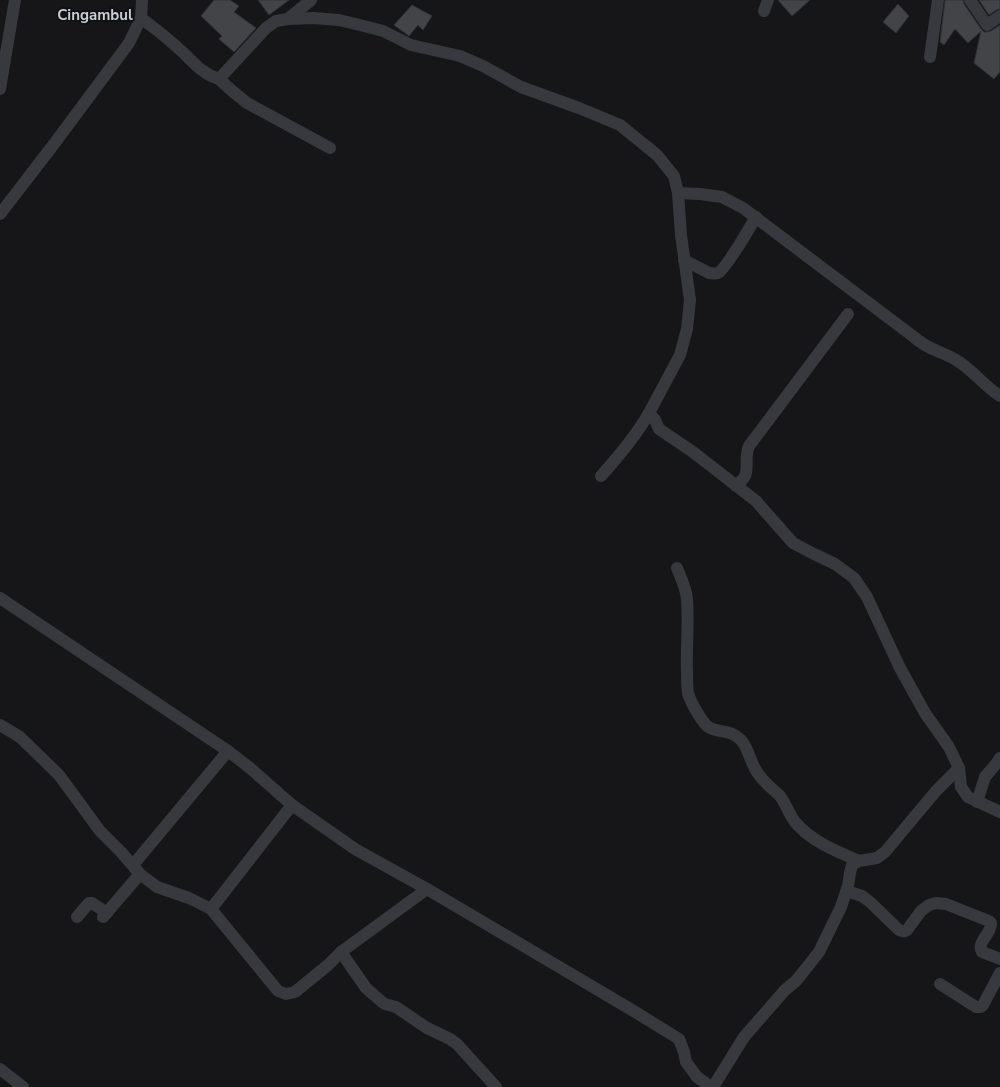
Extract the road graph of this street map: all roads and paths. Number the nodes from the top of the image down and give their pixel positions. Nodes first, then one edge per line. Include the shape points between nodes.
1 (15, 0) edge
2 (142, 0) edge
3 (311, 0) edge
4 (938, 0) edge
5 (970, 0) edge
6 (1000, 16) edge
7 (140, 18) junction
8 (288, 19) junction
9 (930, 57) dead end
10 (219, 78) junction
11 (0, 89) edge
12 (330, 148) dead end
13 (678, 193) junction
14 (0, 214) edge
15 (756, 218) junction
16 (684, 260) junction
17 (848, 314) dead end
18 (1000, 396) edge
19 (649, 413) junction
20 (602, 476) dead end
21 (736, 486) junction
22 (677, 568) dead end
23 (0, 598) edge
24 (0, 724) edge
25 (228, 751) junction
26 (1000, 758) edge
27 (959, 768) junction
28 (978, 802) junction
29 (292, 805) junction
30 (1000, 812) edge
31 (859, 861) junction
32 (137, 870) junction
33 (427, 888) junction
34 (847, 891) junction
35 (211, 909) junction
36 (77, 917) dead end
37 (341, 952) junction
38 (1000, 959) edge
39 (1000, 972) edge
40 (940, 984) dead end
41 (0, 1069) edge
42 (23, 1087) edge
43 (496, 1087) edge
44 (712, 1087) edge

1 - 11 street
2 - 7 street
3 - 8 street
4 - 9 street
5 - 6 street via 987,25
7 - 10 street via 164,35 200,69 210,76
7 - 14 street via 129,43
8 - 10 street via 276,21 266,28
8 - 13 street via 339,20 383,31 411,45 460,56 521,87 620,126 657,156 674,176
10 - 12 street via 247,103
13 - 15 street via 722,197
13 - 16 street
15 - 16 street via 719,272 709,273
15 - 18 street via 921,344 956,360
16 - 19 street via 690,300 687,329 680,355
17 - 21 street via 749,446 746,454 746,472
19 - 20 street
19 - 21 street via 659,429
21 - 27 street via 756,501 793,543 835,564 854,578 866,597 900,668 925,713 949,747
22 - 31 street via 685,586 687,599 688,694 705,724 710,728 730,732 742,741 757,773 780,797 802,830 826,847
23 - 25 street
24 - 32 street via 20,738 59,775 100,831
25 - 29 street
25 - 32 street
26 - 28 street via 985,777
27 - 28 street via 961,787 968,797
27 - 31 street via 936,791 885,852 877,858
28 - 30 street
29 - 33 street via 356,849
29 - 35 street
31 - 34 street via 852,865
32 - 35 street via 157,887
32 - 36 street via 105,915 89,903
33 - 37 street
33 - 44 street via 679,1039 686,1062 697,1077
34 - 38 street via 862,896 902,932 907,930 921,911 936,903 946,904 989,921 991,929 980,945 980,950
34 - 44 street via 819,952 744,1037
35 - 37 street via 278,991 286,994 295,992
37 - 43 street via 371,993 426,1028 450,1038
39 - 40 street via 981,1007 976,1007
41 - 42 street

